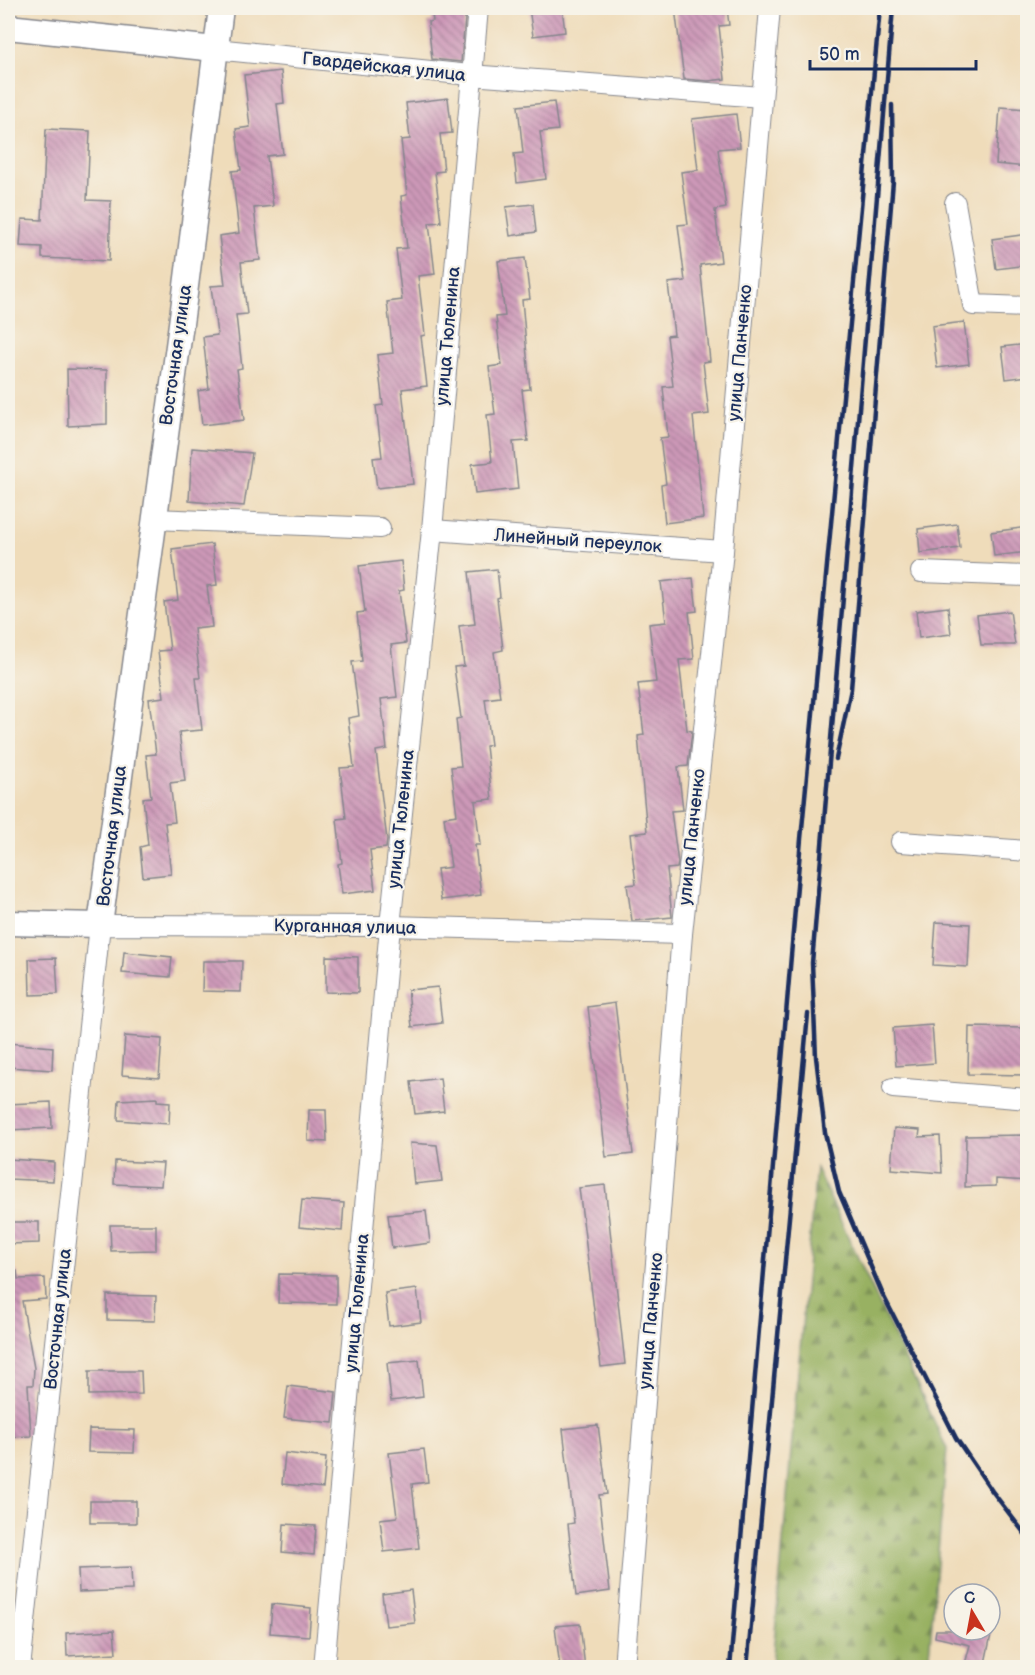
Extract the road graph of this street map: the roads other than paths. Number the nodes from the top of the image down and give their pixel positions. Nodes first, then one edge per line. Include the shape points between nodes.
1 (221, 8) edge
2 (478, 8) edge
3 (770, 8) edge
4 (8, 27) edge
5 (215, 50) junction
6 (470, 75) junction
7 (762, 97) junction
8 (955, 203) dead end
9 (1028, 307) edge
10 (153, 519) junction
11 (380, 528) dead end
12 (432, 530) junction
13 (723, 551) junction
14 (921, 572) dead end
15 (1028, 576) edge
16 (901, 842) dead end
17 (1028, 851) edge
18 (8, 923) edge
19 (100, 925) junction
20 (390, 927) junction
21 (682, 934) junction
22 (893, 1088) dead end
23 (1028, 1099) edge
24 (20, 1668) edge
25 (324, 1668) edge
26 (624, 1668) edge

1 - 5 street, Восточная улица
2 - 6 street, улица Тюленина
3 - 7 street, улица Панченко
4 - 5 street, Гвардейская улица
5 - 6 street, Гвардейская улица
5 - 10 street, Восточная улица
6 - 7 street, Гвардейская улица
6 - 12 street, улица Тюленина
7 - 13 street, улица Панченко
8 - 9 street via 973,305
10 - 11 street
10 - 19 street, Восточная улица
12 - 13 street, Линейный переулок
12 - 20 street, улица Тюленина
13 - 21 street, улица Панченко
14 - 15 street
16 - 17 street
18 - 19 street, Курганная улица
19 - 20 street, Курганная улица
19 - 24 street, Восточная улица
20 - 21 street, Курганная улица
20 - 25 street, улица Тюленина
21 - 26 street, улица Панченко
22 - 23 street

